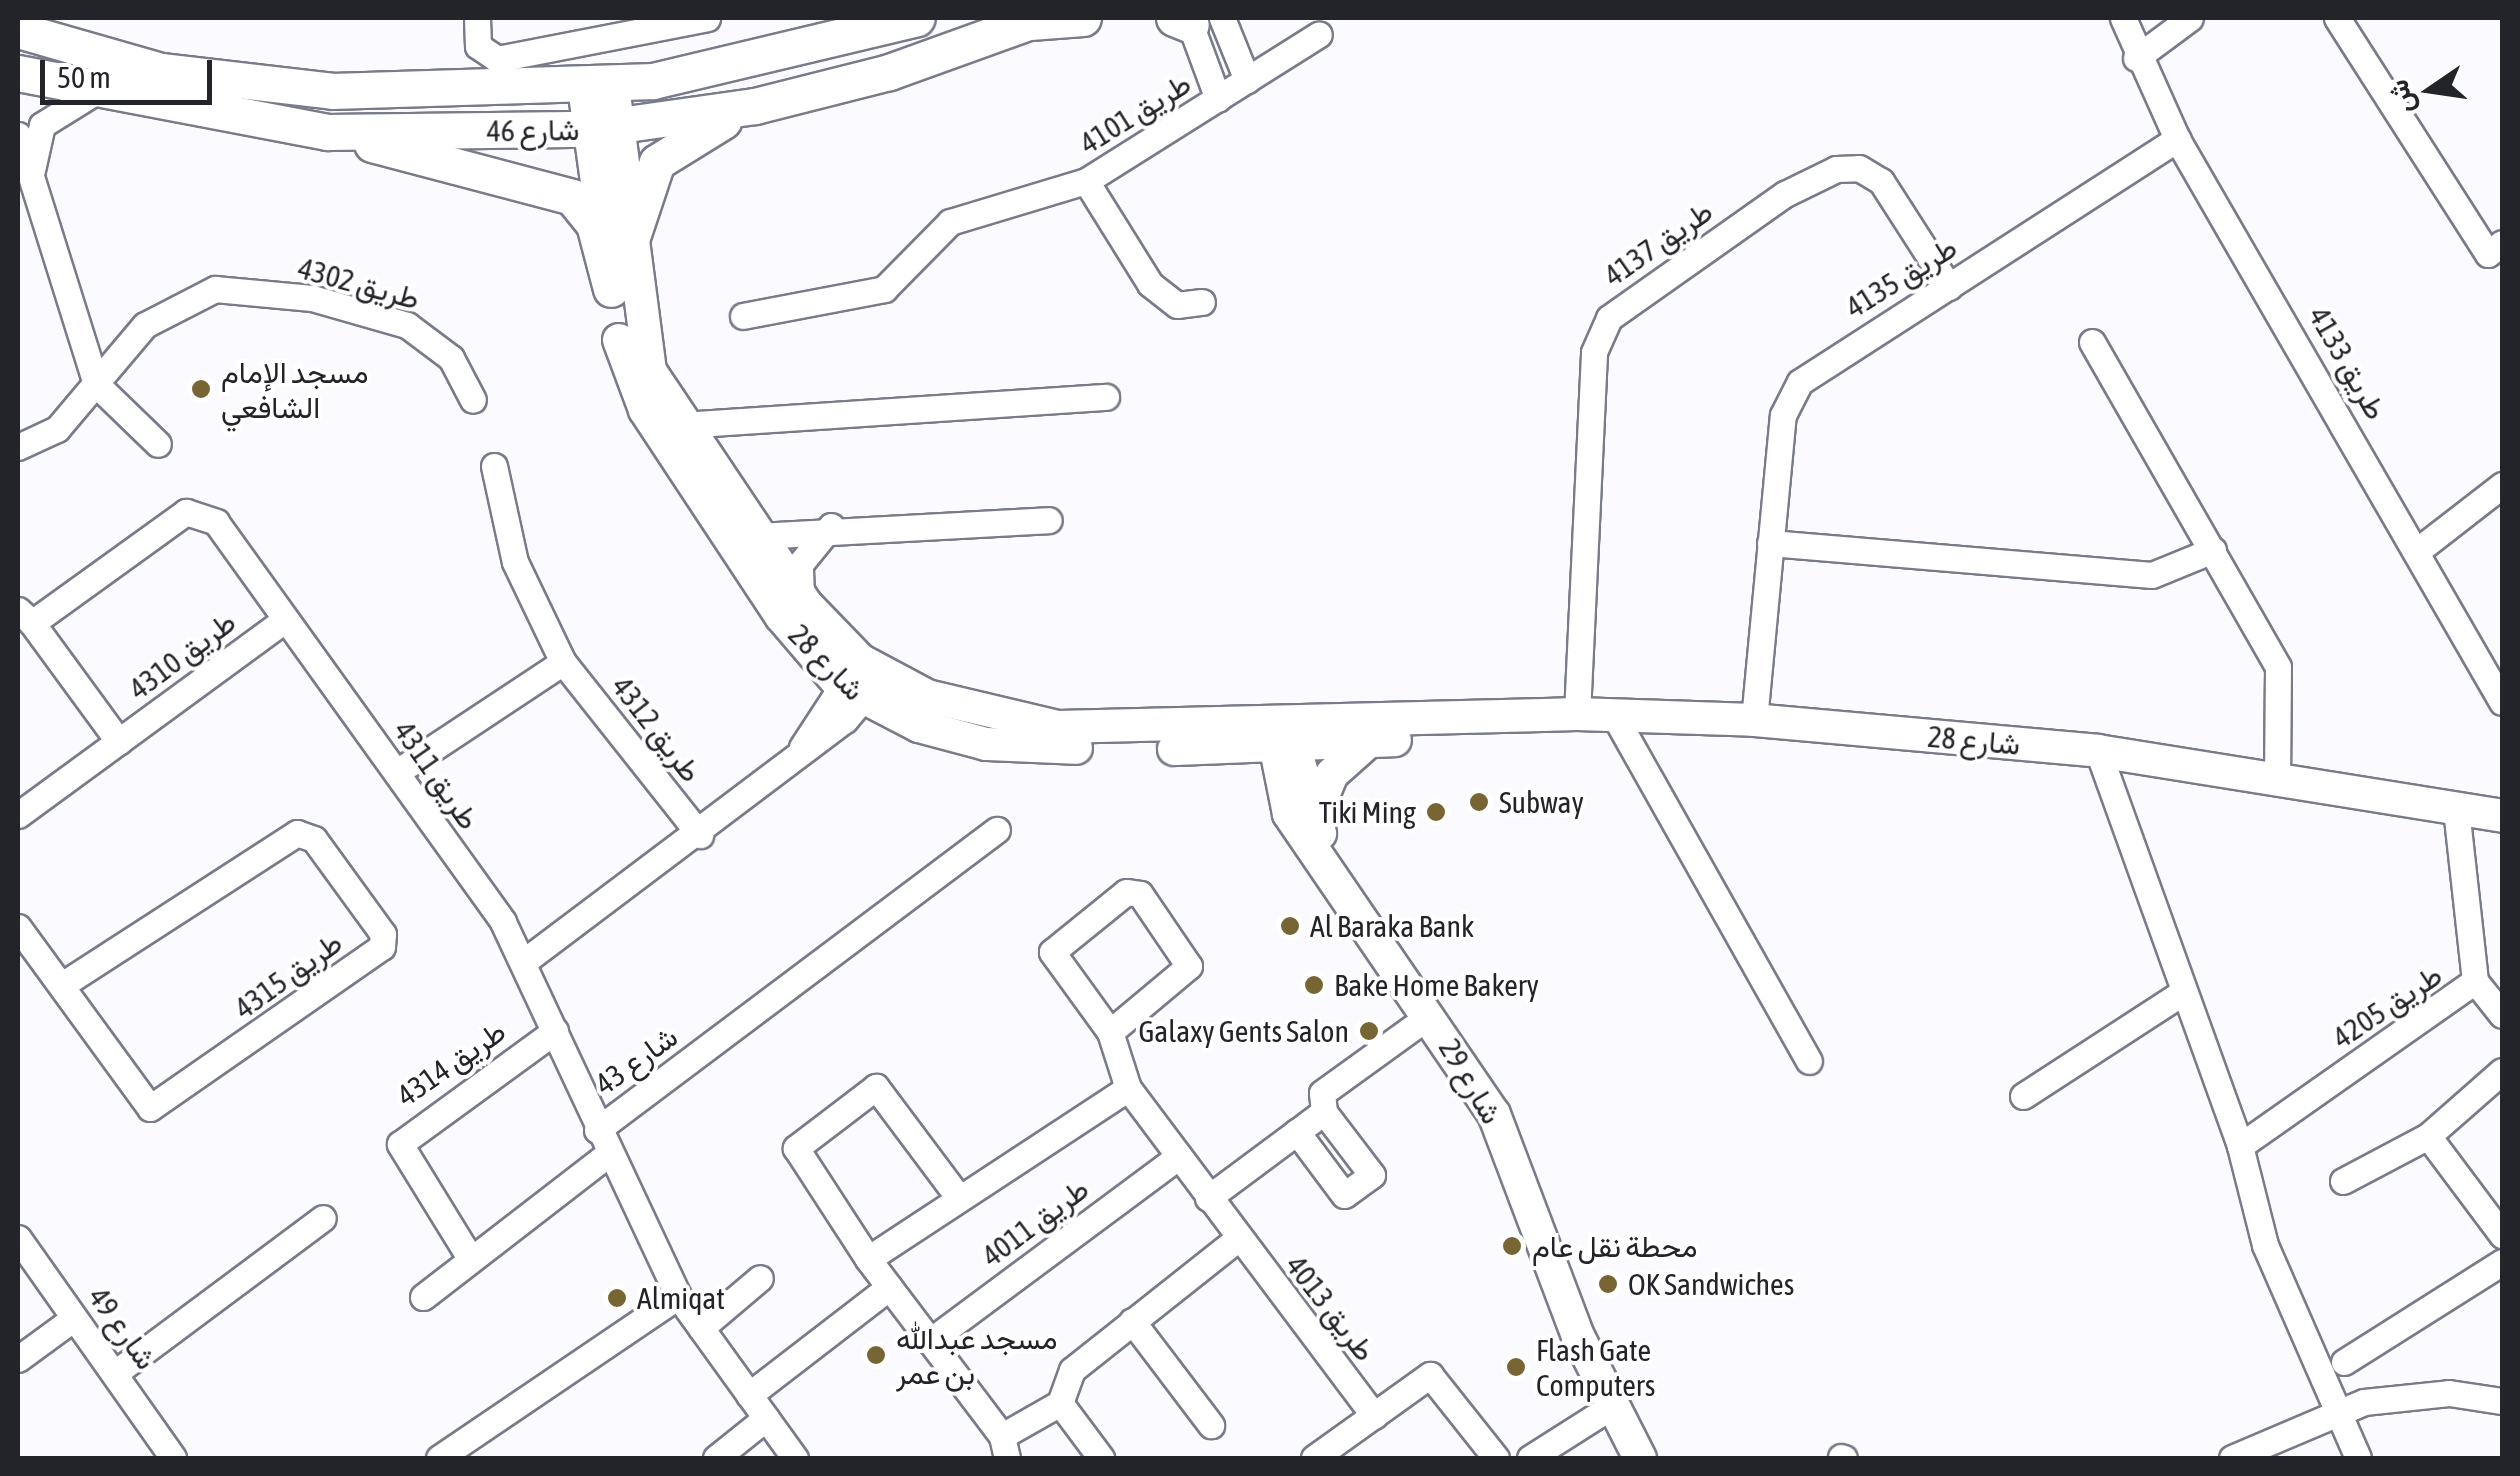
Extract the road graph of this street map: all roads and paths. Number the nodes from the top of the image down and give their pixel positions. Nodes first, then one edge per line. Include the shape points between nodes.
1 (477, 18) edge
2 (707, 18) edge
3 (917, 18) edge
4 (1084, 18) edge
5 (2124, 18) edge
6 (2190, 18) edge
7 (2336, 18) edge
8 (1194, 19) edge
9 (1034, 20) edge
10 (18, 30) edge
11 (1319, 34) dead end
12 (2136, 58) junction
13 (18, 73) edge
14 (1247, 80) junction
15 (599, 86) junction
16 (96, 92) junction
17 (1218, 99) junction
18 (755, 106) junction
19 (605, 127) junction
20 (327, 132) junction
21 (18, 134) edge
22 (2177, 139) junction
23 (31, 175) junction
24 (1086, 181) junction
25 (2502, 242) edge
26 (630, 243) junction
27 (1949, 287) junction
28 (611, 290) junction
29 (1202, 302) dead end
30 (743, 316) dead end
31 (2092, 342) dead end
32 (96, 384) junction
33 (1106, 397) dead end
34 (473, 400) dead end
35 (682, 426) junction
36 (158, 444) dead end
37 (18, 447) edge
38 (494, 466) dead end
39 (2502, 486) edge
40 (1049, 520) dead end
41 (831, 526) junction
42 (756, 536) junction
43 (1770, 543) junction
44 (2213, 550) junction
45 (2417, 551) junction
46 (801, 597) junction
47 (25, 616) edge
48 (284, 620) junction
49 (563, 662) junction
50 (861, 681) junction
51 (2502, 702) edge
52 (1576, 714) junction
53 (1614, 715) junction
54 (1754, 720) junction
55 (1442, 724) junction
56 (1288, 734) junction
57 (119, 742) junction
58 (1368, 742) junction
59 (1182, 749) junction
60 (2098, 751) junction
61 (397, 772) junction
62 (2277, 779) junction
63 (2456, 810) junction
64 (18, 816) edge
65 (1301, 816) junction
66 (2502, 816) edge
67 (997, 830) dead end
68 (700, 835) junction
69 (18, 927) edge
70 (526, 960) junction
71 (2475, 981) junction
72 (62, 985) junction
73 (2184, 992) junction
74 (2502, 1014) edge
75 (1430, 1015) junction
76 (555, 1031) junction
77 (1110, 1032) junction
78 (1809, 1061) dead end
79 (2502, 1071) edge
80 (1128, 1088) junction
81 (2023, 1096) dead end
82 (1324, 1112) junction
83 (1297, 1132) junction
84 (2428, 1136) junction
85 (603, 1141) junction
86 (2240, 1146) junction
87 (1178, 1156) junction
88 (2343, 1182) dead end
89 (956, 1194) junction
90 (1208, 1198) junction
91 (324, 1218) dead end
92 (2502, 1235) edge
93 (18, 1238) edge
94 (1235, 1240) junction
95 (470, 1258) junction
96 (868, 1259) junction
97 (2502, 1262) edge
98 (760, 1278) dead end
99 (889, 1286) junction
100 (678, 1296) junction
101 (422, 1297) dead end
102 (74, 1318) junction
103 (1132, 1322) junction
104 (701, 1328) junction
105 (930, 1341) junction
106 (18, 1359) edge
107 (2344, 1362) dead end
108 (115, 1373) junction
109 (750, 1395) junction
110 (2502, 1401) edge
111 (1060, 1404) junction
112 (1612, 1406) junction
113 (2336, 1410) junction
114 (1374, 1416) junction
115 (766, 1418) junction
116 (1211, 1425) dead end
117 (1004, 1447) edge
118 (1348, 1449) edge
119 (455, 1454) edge
120 (1488, 1457) edge
121 (173, 1458) edge
122 (716, 1458) edge
123 (795, 1458) edge
124 (1101, 1458) edge
125 (1314, 1458) edge
126 (1530, 1458) edge
127 (1640, 1458) edge
128 (1657, 1458) edge
129 (2232, 1458) edge
130 (2358, 1458) edge

1 - 2 street via 478,46 497,59
3 - 15 main road, شارع 46 via 745,65
4 - 9 main road, شارع 46
5 - 12 street, طريق 4133
6 - 12 street
7 - 25 street via 2488,254
8 - 14 street, طريق 4101
8 - 17 street, طريق 4101
9 - 18 main road, شارع 46
10 - 15 main road, شارع 46 via 161,71 332,91
11 - 14 street, طريق 4101
12 - 22 street, طريق 4133
13 - 16 main road, شارع 46
14 - 17 street, طريق 4101
15 - 19 street, شارع 28
16 - 20 main road, شارع 46
16 - 23 street via 42,126
17 - 24 street, طريق 4101
18 - 19 main road, شارع 46
18 - 26 main road via 657,162
19 - 20 main road, شارع 46
19 - 26 street, شارع 28
19 - 28 street, شارع 28
20 - 28 main road via 572,197 594,224
21 - 23 street
22 - 27 street, طريق 4135
22 - 45 street, طريق 4133
23 - 32 street
24 - 29 street, طريق 4101 via 1150,284 1176,305
24 - 30 street, طريق 4101 via 950,222 884,289
26 - 35 street, شارع 28 via 640,340
27 - 43 street, طريق 4135 via 1812,370 1789,397
27 - 52 street, طريق 4137 via 1881,181 1859,168 1836,169 1785,194 1609,318 1594,352
28 - 50 street, شارع 28 via 620,347 645,410 781,616
31 - 44 street
32 - 34 street, طريق 4302 via 145,325 215,289 312,298 407,325 451,358
32 - 36 street
32 - 37 street, طريق 4302 via 56,429
33 - 35 street
35 - 42 street, شارع 28
38 - 49 street, طريق 4312 via 515,562
39 - 45 street
40 - 41 street
41 - 42 street
41 - 46 street via 800,564
42 - 46 street, شارع 28
43 - 44 street via 2152,575
43 - 54 street, طريق 4135
44 - 62 street via 2278,666
45 - 51 street, طريق 4133
46 - 50 street, شارع 28
47 - 48 street, طريق 4311 via 194,510 216,522
47 - 57 street, طريق 4310
48 - 57 street, طريق 4310
48 - 61 street, طريق 4311
49 - 61 street
49 - 68 street, طريق 4312
50 - 56 street, شارع 28 via 1058,727
50 - 59 street, شارع 28 via 986,744
50 - 68 street via 800,752
52 - 53 street, شارع 28
52 - 55 street, شارع 28
53 - 54 street, شارع 28
53 - 78 street
54 - 60 street, شارع 28
55 - 56 street, شارع 28
55 - 58 street, شارع 28
56 - 58 street, شارع 28
56 - 59 street, شارع 28
56 - 65 street, شارع 29
57 - 64 street, طريق 4310
58 - 65 street via 1332,774
59 - 65 street via 1246,769
60 - 62 street, شارع 28
60 - 73 street
61 - 70 street, طريق 4311
62 - 63 street, شارع 28
63 - 66 street, شارع 28
63 - 71 street, طريق 4205
65 - 75 street, شارع 29
65 - 128 street, شارع 29 via 1508,1106 1586,1325
67 - 85 street, شارع 43
68 - 70 street
69 - 72 street, طريق 4315
70 - 76 street, طريق 4311
71 - 74 street
71 - 86 street, طريق 4205
72 - 72 street, طريق 4315 via 140,1102 162,1106 382,947 383,934 314,839 298,833
73 - 81 street
73 - 86 street
75 - 82 street via 1322,1093
75 - 112 street, شارع 29 via 1494,1114
76 - 85 street, طريق 4311
76 - 95 street, طريق 4314 via 400,1144
77 - 77 street via 1052,952 1134,890 1189,966
77 - 80 street
79 - 84 street
80 - 87 street, طريق 4013
80 - 89 street, طريق 4011 via 974,1195
82 - 83 street
82 - 83 street via 1373,1172 1359,1185 1344,1195
83 - 90 street
84 - 88 street
84 - 92 street
85 - 95 street
85 - 100 street
86 - 113 street via 2265,1245
87 - 90 street, طريق 4013
87 - 105 street, طريق 4011
89 - 96 street, طريق 4011
89 - 96 street via 876,1087 796,1148
90 - 94 street, طريق 4013
91 - 108 street
93 - 102 street, شارع 49
94 - 103 street
94 - 114 street, طريق 4013
95 - 101 street
96 - 99 street
97 - 107 street
98 - 104 street
99 - 105 street
99 - 109 street
100 - 104 street
100 - 119 street
102 - 106 street
102 - 108 street, شارع 49
103 - 111 street via 1062,1380
103 - 116 street
104 - 109 street
105 - 117 street
108 - 121 street, شارع 49
109 - 115 street
110 - 113 street via 2420,1394
111 - 117 street
111 - 124 street
112 - 126 street
112 - 127 street, شارع 29
113 - 129 street
113 - 130 street
114 - 118 street
114 - 120 street via 1430,1376
115 - 122 street
115 - 123 street
118 - 125 street

